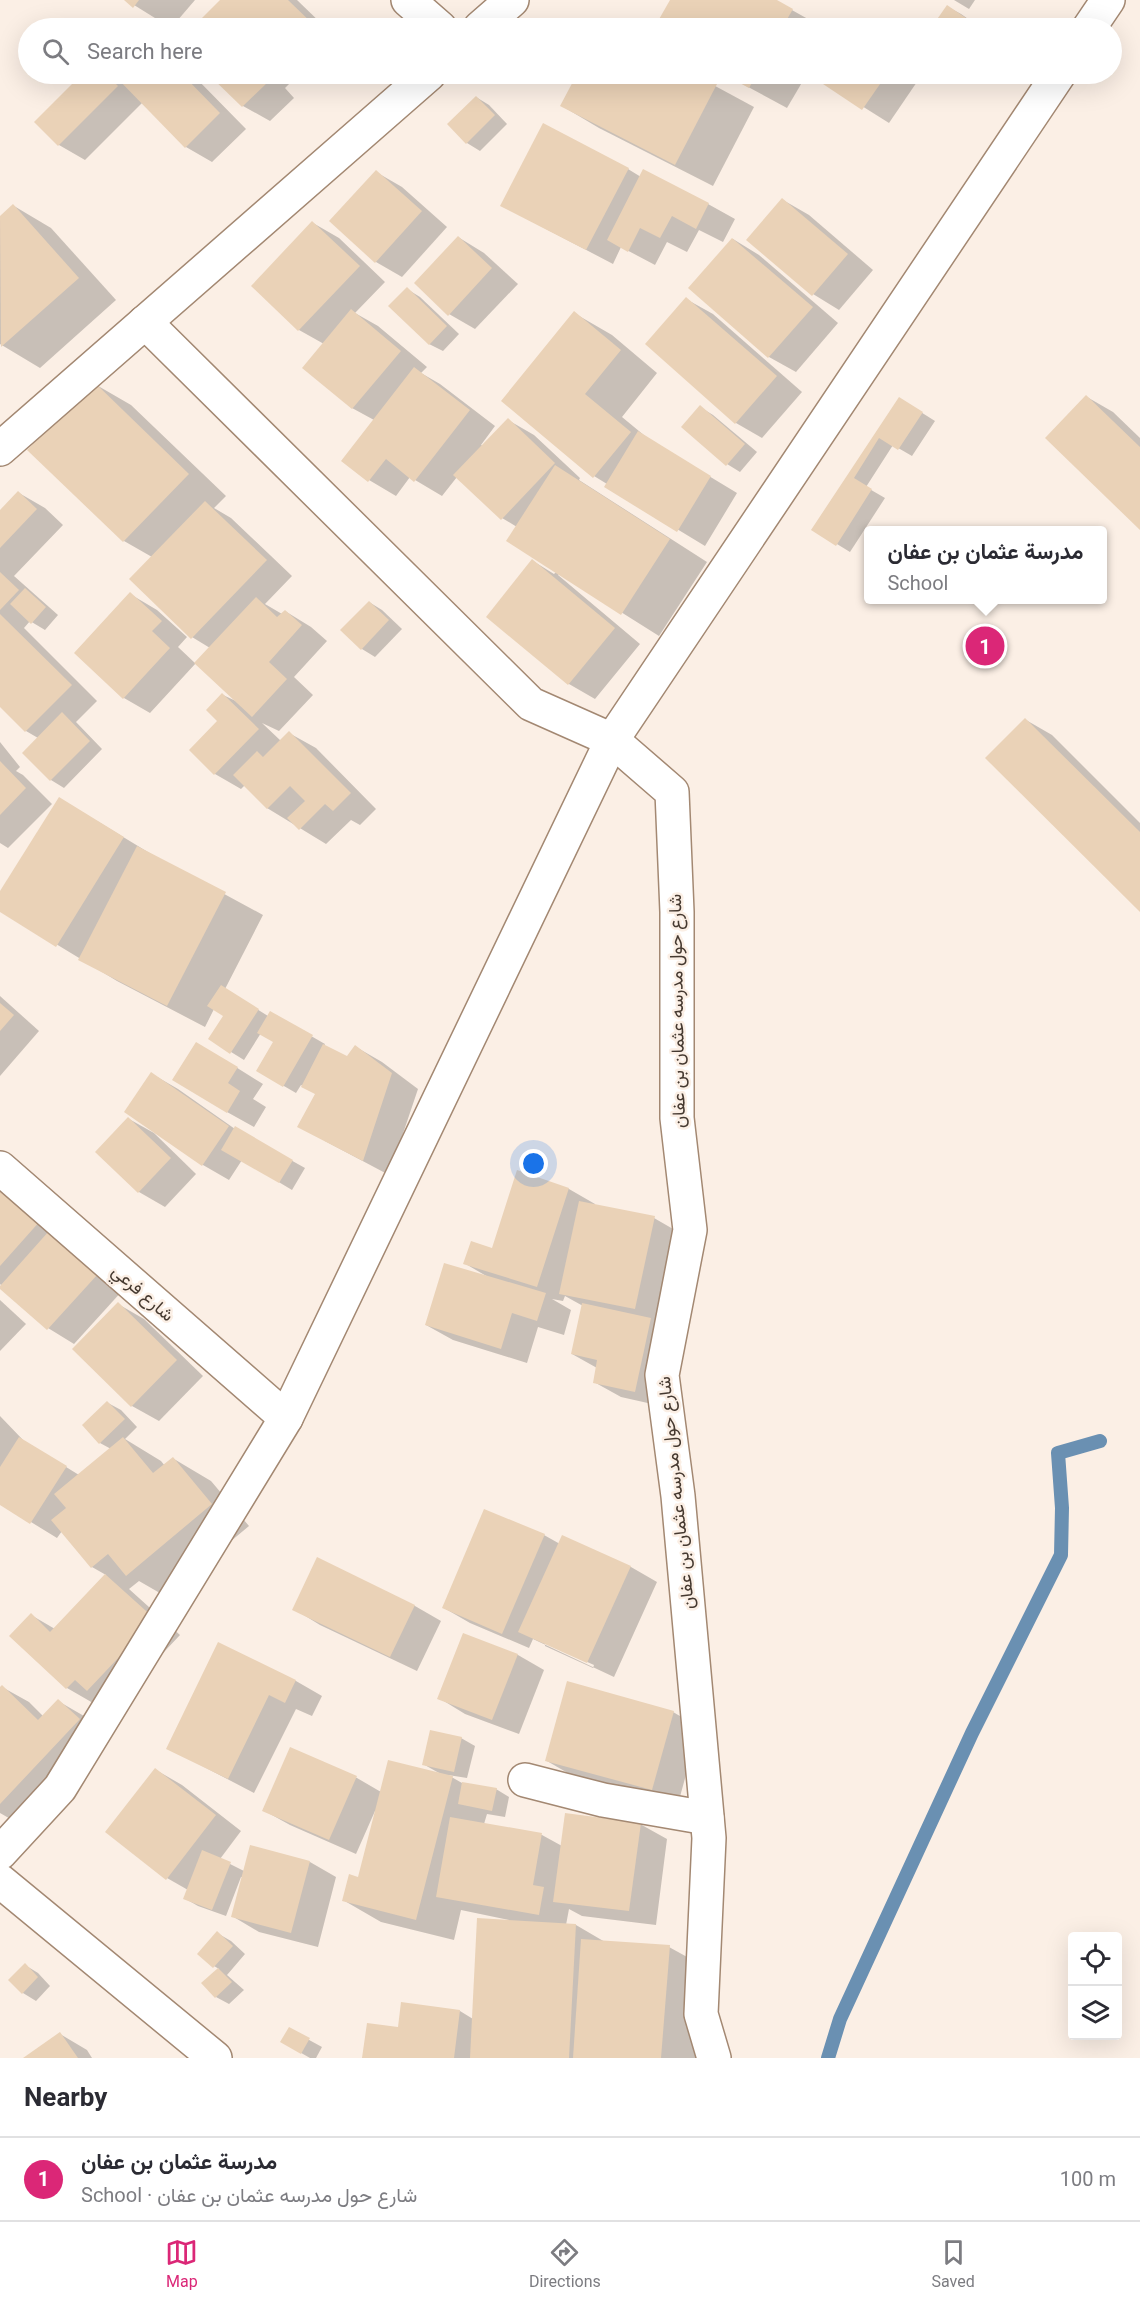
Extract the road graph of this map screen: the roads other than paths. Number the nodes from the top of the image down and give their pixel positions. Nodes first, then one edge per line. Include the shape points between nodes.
1 (408, 0) edge
2 (512, 0) edge
3 (1108, 0) edge
4 (429, 18) edge
5 (491, 18) edge
6 (1096, 18) edge
7 (418, 84) edge
8 (1052, 84) edge
9 (145, 322) junction
10 (0, 449) edge
11 (612, 740) junction
12 (0, 1168) edge
13 (286, 1418) junction
14 (525, 1780) dead end
15 (707, 1818) junction
16 (0, 1853) edge
17 (0, 1881) edge
18 (215, 2058) edge
19 (714, 2058) edge

1 - 4 street
2 - 5 street
3 - 6 street
7 - 9 street
8 - 11 street
9 - 10 street
9 - 11 street, شارع حول مدرسه عثمان بن عفان via 531,704
11 - 13 street
11 - 15 street, شارع حول مدرسه عثمان بن عفان via 672,792 677,912 676,1118 690,1230 662,1375 678,1496
12 - 13 street, شارع فرعي
13 - 16 street via 60,1788
14 - 15 street via 603,1800
15 - 19 street, شارع حول مدرسه عثمان بن عفان via 701,2013
17 - 18 street

